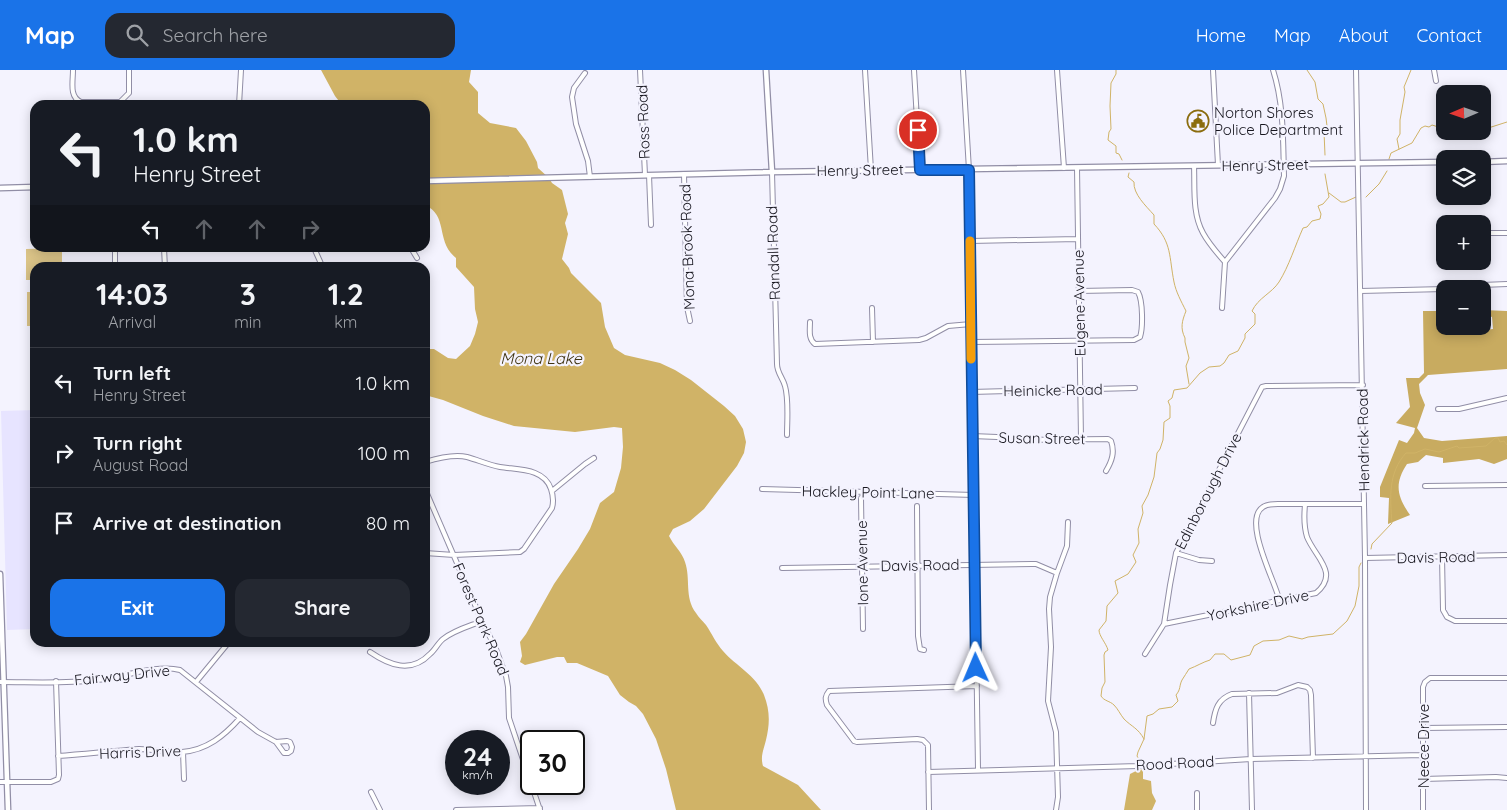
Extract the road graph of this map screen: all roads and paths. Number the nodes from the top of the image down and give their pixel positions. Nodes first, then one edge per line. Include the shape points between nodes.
1 (73, 70) edge
2 (129, 70) edge
3 (241, 70) edge
4 (640, 70) edge
5 (766, 70) edge
6 (865, 70) edge
7 (914, 70) edge
8 (963, 70) edge
9 (1057, 70) edge
10 (1213, 70) edge
11 (1273, 70) edge
12 (1356, 70) edge
13 (1434, 70) edge
14 (585, 73) dead end
15 (1436, 80) dead end
16 (76, 100) edge
17 (122, 100) edge
18 (238, 100) edge
19 (1436, 162) edge
20 (1491, 162) edge
21 (1507, 162) edge
22 (1357, 164) junction
23 (1284, 165) junction
24 (1194, 166) junction
25 (1218, 166) junction
26 (1064, 168) junction
27 (1077, 168) junction
28 (871, 170) junction
29 (920, 170) junction
30 (969, 170) junction
31 (772, 172) junction
32 (684, 174) junction
33 (647, 175) junction
34 (590, 177) junction
35 (430, 181) edge
36 (30, 187) edge
37 (0, 188) edge
38 (651, 225) dead end
39 (1491, 233) edge
40 (1507, 233) edge
41 (1078, 239) junction
42 (970, 241) junction
43 (413, 252) edge
44 (417, 258) dead end
45 (1225, 262) junction
46 (1507, 284) edge
47 (1491, 285) edge
48 (1436, 289) edge
49 (1079, 291) junction
50 (1360, 291) junction
51 (872, 308) dead end
52 (1222, 308) dead end
53 (690, 321) dead end
54 (810, 322) dead end
55 (970, 324) junction
56 (1080, 340) junction
57 (873, 342) junction
58 (971, 342) junction
59 (1362, 385) junction
60 (1135, 388) dead end
61 (1081, 390) junction
62 (971, 392) junction
63 (1507, 398) edge
64 (1438, 409) dead end
65 (787, 435) dead end
66 (972, 436) junction
67 (1081, 439) junction
68 (594, 458) dead end
69 (430, 461) edge
70 (1106, 471) dead end
71 (1507, 485) edge
72 (1425, 486) dead end
73 (762, 489) dead end
74 (552, 491) junction
75 (974, 495) junction
76 (861, 498) dead end
77 (430, 500) edge
78 (1364, 504) junction
79 (1305, 505) junction
80 (916, 506) dead end
81 (1068, 522) dead end
82 (430, 553) edge
83 (1176, 553) junction
84 (454, 555) junction
85 (1442, 556) junction
86 (1507, 556) edge
87 (1365, 558) junction
88 (1212, 561) dead end
89 (975, 564) junction
90 (918, 565) junction
91 (862, 567) junction
92 (782, 568) dead end
93 (1056, 573) junction
94 (0, 574) edge
95 (1279, 599) junction
96 (482, 621) junction
97 (1507, 621) edge
98 (1164, 624) junction
99 (863, 629) dead end
100 (224, 647) edge
101 (924, 650) dead end
102 (370, 652) dead end
103 (1145, 654) dead end
104 (1507, 678) edge
105 (56, 681) junction
106 (2, 682) edge
107 (196, 682) junction
108 (977, 686) junction
109 (1249, 693) junction
110 (240, 718) junction
111 (1213, 723) dead end
112 (1507, 727) edge
113 (1423, 728) junction
114 (276, 742) dead end
115 (183, 752) junction
116 (1422, 755) junction
117 (58, 756) junction
118 (1366, 757) junction
119 (1313, 758) junction
120 (1251, 759) junction
121 (1058, 768) junction
122 (978, 770) junction
123 (928, 772) junction
124 (1507, 778) edge
125 (184, 779) dead end
126 (1423, 779) junction
127 (0, 782) edge
128 (7, 782) junction
129 (371, 792) dead end
130 (1197, 793) dead end
131 (540, 809) edge
132 (8, 810) edge
133 (380, 810) edge
134 (456, 810) edge
135 (929, 810) edge
136 (1056, 810) edge
137 (1197, 810) edge
138 (1252, 810) edge
139 (1366, 810) edge
140 (1423, 810) edge

1 - 16 street
2 - 17 street via 129,93
3 - 18 street
4 - 33 street, Ross Road
5 - 31 street, Randall Road
6 - 28 street
7 - 29 street
8 - 30 street
9 - 26 street
10 - 25 street
11 - 23 street via 1281,104
12 - 22 street, Hendrick Road
13 - 15 street
14 - 34 street via 574,88 572,98
19 - 22 street, Henry Street
20 - 21 street
22 - 23 street, Henry Street
22 - 50 street, Hendrick Road
23 - 25 street, Henry Street
23 - 45 street via 1283,183 1276,198
24 - 25 street, Henry Street
24 - 27 street, Henry Street
24 - 45 street via 1195,212 1207,240
26 - 27 street, Henry Street
26 - 30 street, Henry Street
27 - 41 street, Eugene Avenue
28 - 29 street, Henry Street
28 - 31 street, Henry Street
29 - 30 street, Henry Street
30 - 42 street
31 - 32 street, Henry Street
31 - 65 street, Randall Road via 776,364 786,390
32 - 33 street, Henry Street
32 - 53 street, Mona Brook Road
33 - 34 street, Henry Street
33 - 38 street, Ross Road
34 - 35 street, Henry Street
36 - 37 street
39 - 40 street
41 - 42 street
41 - 49 street, Eugene Avenue
42 - 55 street
43 - 44 street
45 - 52 street
46 - 47 street
48 - 50 street
49 - 56 street, Eugene Avenue
49 - 56 street via 1138,292 1142,331 1134,340
50 - 59 street, Hendrick Road
51 - 57 street
54 - 57 street via 810,337 815,344
55 - 57 street via 948,326 919,340
55 - 58 street
56 - 58 street
56 - 61 street, Eugene Avenue
58 - 62 street
59 - 78 street, Hendrick Road
59 - 83 street, Edinborough Drive via 1262,387
60 - 61 street, Heinicke Road
61 - 62 street, Heinicke Road
61 - 67 street, Eugene Avenue
62 - 66 street
63 - 64 street via 1459,410
66 - 67 street, Susan Street via 1016,440
66 - 75 street
67 - 70 street, Susan Street via 1111,441 1113,452
68 - 74 street
69 - 74 street via 459,456 536,473 547,481
71 - 72 street
73 - 75 street, Hackley Point Lane
74 - 84 street via 552,508 520,552
75 - 89 street
76 - 91 street, Ione Avenue
77 - 84 street, Forest Park Road
78 - 79 street
78 - 87 street, Hendrick Road
79 - 95 street, Yorkshire Drive via 1306,534 1325,568 1326,583 1310,595
79 - 95 street via 1269,505 1256,514 1259,543
80 - 90 street
81 - 93 street via 1067,546
82 - 84 street
83 - 88 street
83 - 98 street, Edinborough Drive
84 - 96 street, Forest Park Road
85 - 86 street, Davis Road
85 - 87 street, Davis Road
85 - 97 street via 1443,610 1447,617 1455,621
87 - 118 street, Hendrick Road
89 - 90 street, Davis Road
89 - 93 street, Davis Road via 1036,564
89 - 108 street
90 - 91 street, Davis Road
90 - 101 street via 918,636 920,649
91 - 92 street, Davis Road
91 - 99 street, Ione Avenue
93 - 121 street via 1050,596 1048,701 1056,732
94 - 106 street
95 - 98 street, Yorkshire Drive
96 - 102 street via 443,639 426,659 412,665 392,664
96 - 131 street, Forest Park Road via 506,676 510,721
98 - 103 street, Edinborough Drive
100 - 107 street
104 - 113 street, Neece Drive via 1430,678 1423,687
105 - 106 street, Fairway Drive
105 - 107 street, Fairway Drive via 98,680 170,668 180,670
105 - 117 street
106 - 128 street
107 - 110 street, Fairway Drive
108 - 122 street
108 - 123 street via 829,691 826,694 827,704 854,741 923,740 928,745
109 - 111 street via 1225,696 1214,711
109 - 119 street via 1307,686 1312,695
109 - 120 street
110 - 114 street, Fairway Drive
110 - 115 street, Harris Drive via 218,739
112 - 113 street
113 - 116 street, Neece Drive
115 - 117 street, Harris Drive via 145,749
115 - 125 street
116 - 118 street, Rood Road
116 - 126 street, Neece Drive
117 - 128 street via 59,775 56,780
118 - 119 street, Rood Road
118 - 139 street, Hendrick Road
119 - 120 street, Rood Road
120 - 121 street, Rood Road
120 - 138 street
121 - 122 street, Rood Road
121 - 136 street
122 - 123 street, Rood Road
123 - 135 street
124 - 126 street
126 - 140 street, Neece Drive
127 - 128 street
128 - 132 street
129 - 133 street
130 - 137 street
131 - 134 street

